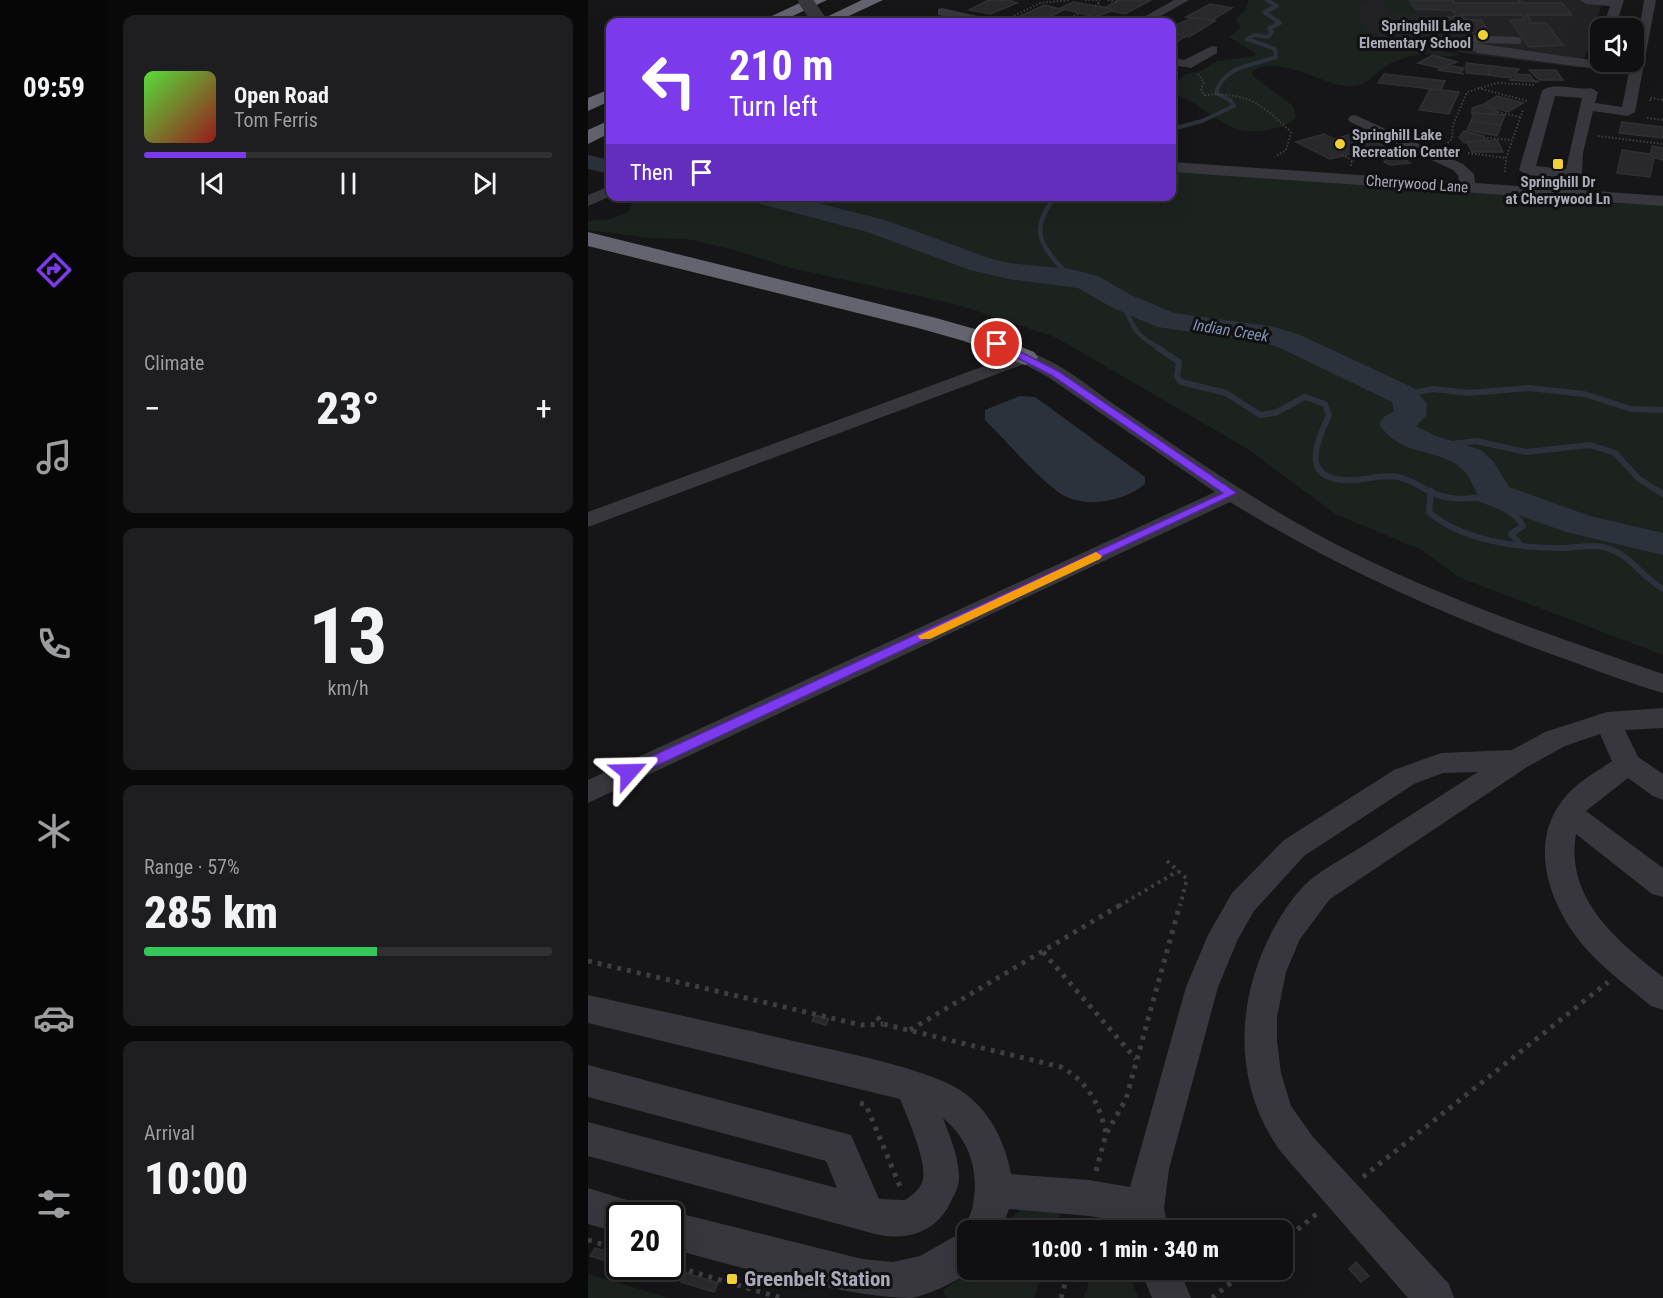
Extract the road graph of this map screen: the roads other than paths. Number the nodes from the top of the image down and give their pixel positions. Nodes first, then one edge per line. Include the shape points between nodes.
1 (805, 0) edge
2 (819, 0) edge
3 (874, 0) edge
4 (964, 0) edge
5 (1184, 0) edge
6 (1586, 0) edge
7 (1650, 0) edge
8 (1655, 0) edge
9 (1663, 1) edge
10 (1617, 2) edge
11 (776, 18) edge
12 (819, 18) edge
13 (831, 18) edge
14 (969, 18) edge
15 (1149, 18) edge
16 (1612, 18) edge
17 (1516, 41) dead end
18 (1212, 50) dead end
19 (1590, 60) edge
20 (1176, 63) edge
21 (1596, 72) edge
22 (606, 96) edge
23 (1588, 101) junction
24 (588, 105) edge
25 (1355, 119) dead end
26 (606, 128) edge
27 (588, 138) edge
28 (1176, 167) edge
29 (1571, 174) junction
30 (1467, 187) junction
31 (606, 193) edge
32 (1573, 194) junction
33 (588, 201) edge
34 (1663, 201) edge
35 (588, 239) edge
36 (1025, 357) junction
37 (1231, 493) junction
38 (588, 520) edge
39 (1663, 684) edge
40 (1663, 718) edge
41 (1607, 722) junction
42 (1517, 760) junction
43 (1628, 764) junction
44 (1663, 789) edge
45 (588, 792) edge
46 (1569, 813) junction
47 (1663, 885) edge
48 (1663, 996) edge
49 (588, 1009) edge
50 (588, 1081) edge
51 (913, 1088) junction
52 (588, 1139) edge
53 (995, 1190) junction
54 (588, 1206) edge
55 (606, 1211) edge
56 (867, 1214) junction
57 (1147, 1219) edge
58 (988, 1220) edge
59 (684, 1233) edge
60 (957, 1258) edge
61 (1164, 1280) edge
62 (1172, 1298) edge
63 (1436, 1298) edge

1 - 12 street, bridge
2 - 11 highway
3 - 13 highway
4 - 14 street via 942,12
5 - 15 street
6 - 10 street
7 - 23 street via 1628,112
8 - 9 street
10 - 16 street
17 - 19 street via 1461,42 1478,49
18 - 20 street via 1186,64
21 - 23 street
22 - 24 highway
23 - 29 street
23 - 29 street via 1549,91 1529,158 1527,170
25 - 30 street via 1463,170
26 - 27 highway
28 - 30 street, Cherrywood Lane
29 - 32 street
30 - 32 street, Cherrywood Lane
31 - 33 street
32 - 34 street, Cherrywood Lane
35 - 36 highway via 927,322
36 - 37 street
36 - 38 street
37 - 39 street via 1345,558 1405,587 1489,622
37 - 45 street
40 - 41 street
41 - 42 street via 1555,739
41 - 43 street
42 - 57 street via 1441,763 1404,777 1294,848 1244,902 1224,935 1203,987 1151,1169
42 - 63 street via 1318,890 1276,952 1262,1004 1258,1036 1266,1086 1280,1122
43 - 44 street
43 - 46 street
46 - 47 street
46 - 48 street via 1557,851 1563,881 1574,906 1594,937
49 - 51 street via 885,1077
50 - 56 street via 838,1147
51 - 53 street via 948,1101 969,1117 991,1161
51 - 56 street via 939,1164 938,1191 923,1211 904,1220
52 - 56 street
53 - 57 street via 1089,1198
53 - 58 street
54 - 55 street
59 - 60 street via 856,1278 902,1280
61 - 62 street

